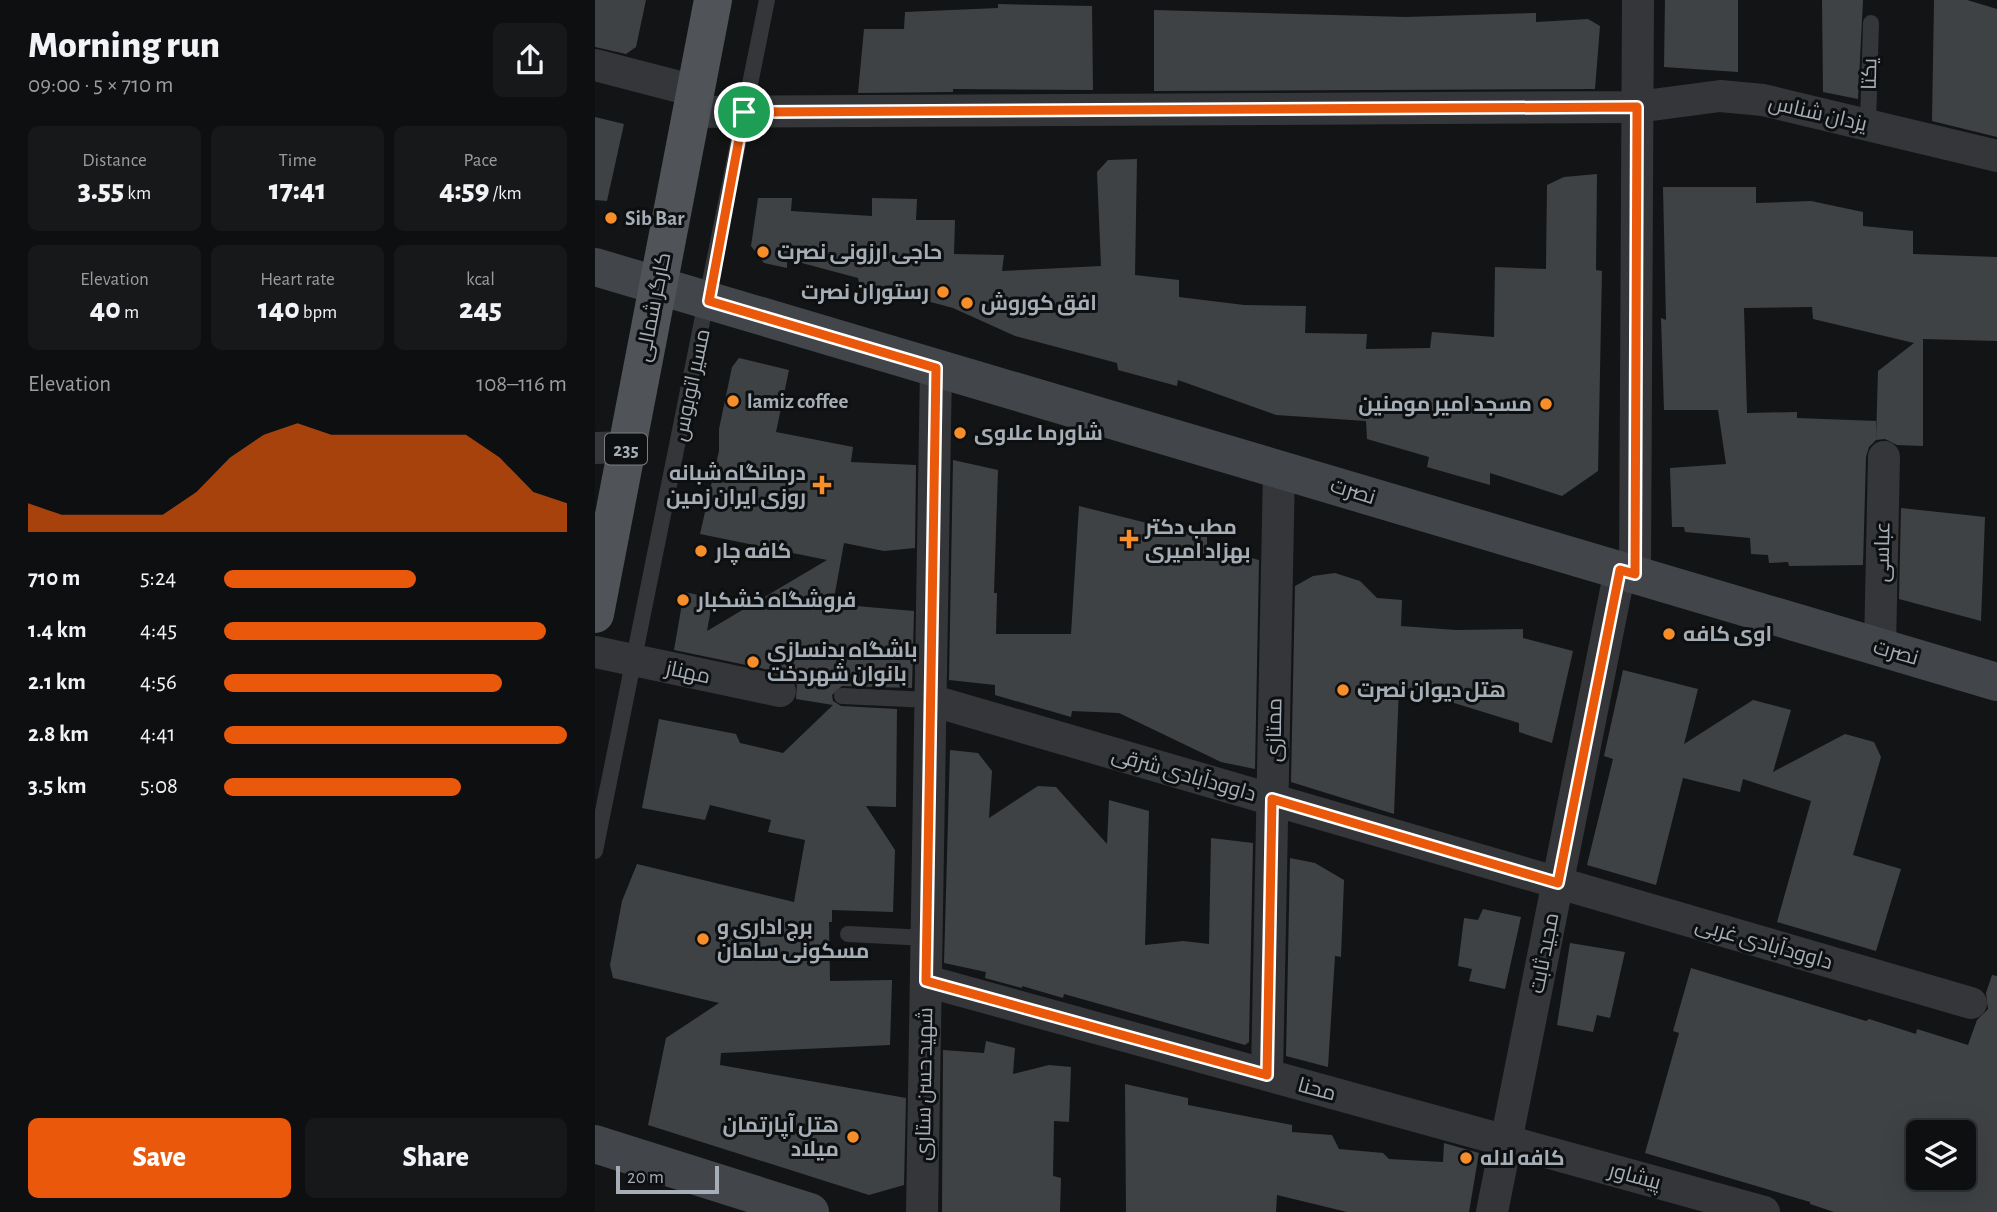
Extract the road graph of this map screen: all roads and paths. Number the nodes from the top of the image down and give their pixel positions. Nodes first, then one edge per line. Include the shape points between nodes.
1 (713, 0) edge
2 (767, 0) edge
3 (1638, 0) edge
4 (1871, 23) dead end
5 (595, 65) edge
6 (693, 102) junction
7 (1637, 107) junction
8 (744, 112) junction
9 (1868, 124) junction
10 (1997, 156) edge
11 (595, 267) edge
12 (657, 285) junction
13 (709, 301) junction
14 (936, 368) junction
15 (611, 447) edge
16 (1884, 457) dead end
17 (1279, 469) junction
18 (1627, 572) junction
19 (595, 614) edge
20 (1880, 647) junction
21 (595, 652) edge
22 (632, 660) junction
23 (1997, 681) edge
24 (780, 691) dead end
25 (842, 696) dead end
26 (930, 700) junction
27 (1272, 799) junction
28 (595, 851) edge
29 (1558, 883) junction
30 (848, 934) dead end
31 (927, 938) junction
32 (926, 981) junction
33 (1971, 1003) dead end
34 (1267, 1075) junction
35 (1506, 1141) junction
36 (595, 1144) edge
37 (810, 1212) edge
38 (922, 1212) edge
39 (1492, 1212) edge
40 (1764, 1212) edge

1 - 6 main road, کارگر شمالی / 235
2 - 8 lane, مسیر اتوبوس
3 - 7 street, مجید ثابت
4 - 9 lane, یکتا
5 - 6 street, یزدان شناس
6 - 8 street, یزدان شناس
6 - 12 main road, کارگر شمالی / 235
7 - 8 street, یزدان شناس
7 - 9 street, یزدان شناس via 1737,97
7 - 18 street, مجید ثابت
8 - 13 lane, مسیر اتوبوس
9 - 10 street, یزدان شناس
11 - 12 main road
12 - 13 main road, نصرت
12 - 15 main road, کارگر شمالی / 235
13 - 14 main road, نصرت
13 - 22 lane, مسیر اتوبوس
14 - 17 main road, نصرت
14 - 26 street, شهید حسن ستاری
15 - 19 main road, کارگر شمالی / 235
16 - 20 street, عباسی
17 - 18 main road, نصرت
17 - 27 street, ممتازی
18 - 20 main road, نصرت
18 - 29 street, مجید ثابت
20 - 23 main road, نصرت
21 - 22 street, مهناز
22 - 24 street, مهناز
22 - 28 lane, مسیر اتوبوس
25 - 26 lane
26 - 27 street, داوودآبادی شرقی
26 - 31 street, شهید حسن ستاری
27 - 29 street, داوودآبادی شرقی
27 - 34 street, ممتازی
29 - 33 street, داوودآبادی غربی
29 - 35 street, مجید ثابت
30 - 31 lane
31 - 32 street, شهید حسن ستاری
32 - 34 street, محنا
32 - 38 street, شهید حسن ستاری
34 - 35 street, محنا
35 - 39 street, مجید ثابت
35 - 40 street, پیشاور
36 - 37 main road

